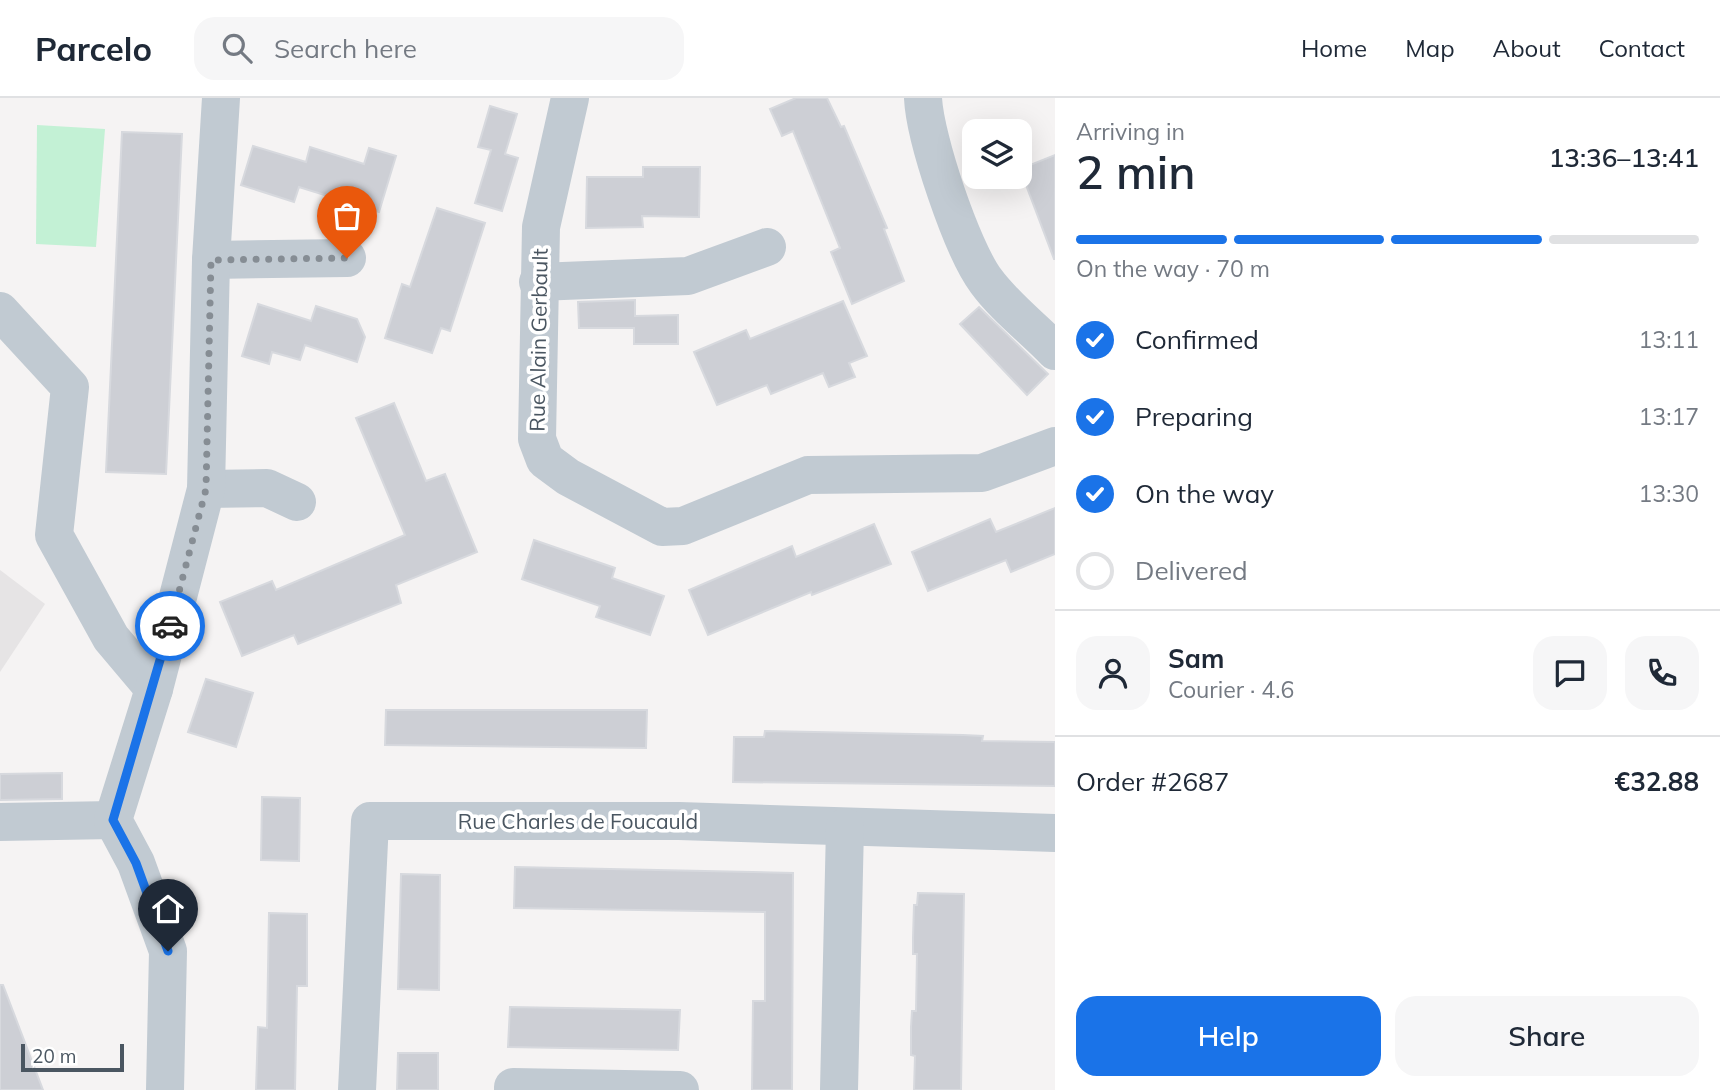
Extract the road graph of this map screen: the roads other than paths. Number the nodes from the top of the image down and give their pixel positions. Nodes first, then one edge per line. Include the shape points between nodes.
1 (221, 98) edge
2 (570, 98) edge
3 (923, 98) edge
4 (767, 247) dead end
5 (347, 258) dead end
6 (211, 260) junction
7 (538, 282) junction
8 (0, 311) edge
9 (1055, 351) edge
10 (1055, 446) edge
11 (206, 489) junction
12 (297, 502) dead end
13 (154, 689) junction
14 (113, 820) junction
15 (0, 822) edge
16 (845, 827) junction
17 (1055, 833) edge
18 (165, 1090) edge
19 (357, 1090) edge
20 (513, 1090) edge
21 (680, 1090) edge
22 (839, 1090) edge

1 - 6 street
2 - 7 street, Rue Alain Gerbault via 541,227
3 - 9 street via 935,157 971,256 987,282
4 - 7 street via 688,276
5 - 6 street
6 - 11 street
7 - 10 street, Rue Alain Gerbault via 537,439 545,460 662,527 683,526 808,475 982,473
8 - 13 street via 70,387 54,535 111,638
11 - 12 street via 267,488
11 - 13 street
13 - 14 street
14 - 15 street
14 - 18 street via 136,863 168,951
16 - 17 street, Rue Charles de Foucauld
16 - 19 street, Rue Charles de Foucauld via 679,821 370,821
16 - 22 street
20 - 21 street

